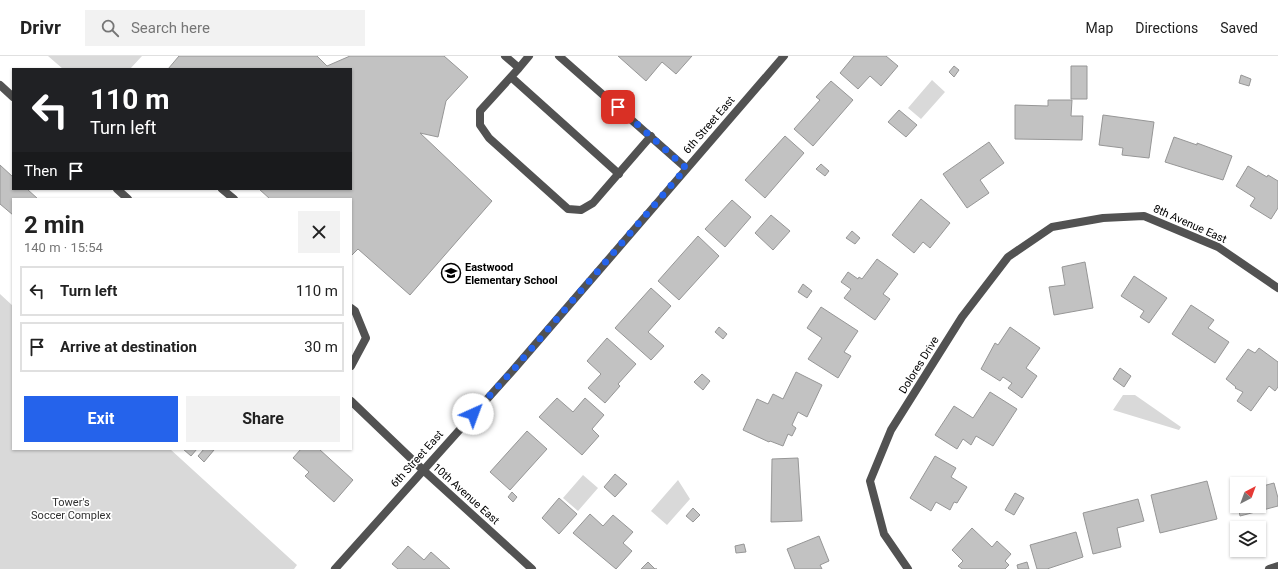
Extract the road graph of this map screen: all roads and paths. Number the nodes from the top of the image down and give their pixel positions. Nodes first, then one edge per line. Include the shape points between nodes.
1 (505, 56) edge
2 (529, 56) edge
3 (559, 56) edge
4 (784, 56) edge
5 (519, 68) junction
6 (511, 77) junction
7 (0, 85) edge
8 (12, 96) edge
9 (651, 136) junction
10 (686, 168) junction
11 (619, 174) junction
12 (223, 190) edge
13 (233, 198) edge
14 (1082, 222) joint
15 (1278, 288) edge
16 (352, 309) edge
17 (352, 364) edge
18 (352, 402) edge
19 (422, 469) junction
20 (1278, 566) edge
21 (335, 569) edge
22 (532, 569) edge
23 (908, 569) edge
24 (1269, 569) edge

1 - 5 street
2 - 5 street
3 - 9 street
4 - 10 street, 6th Street East
5 - 6 street
6 - 11 street
6 - 11 street via 480,111 480,125 489,138 568,209 581,210 593,203
7 - 8 street
9 - 10 street
9 - 11 street
10 - 19 street, 6th Street East via 514,369
12 - 13 street
14 - 15 street, 8th Avenue East via 1144,216 1218,247
14 - 23 street, Dolores Drive via 1052,228 1008,257 962,317 891,430 870,481 884,534
16 - 17 street via 366,338
18 - 19 street, 10th Avenue East
19 - 21 street, 6th Street East
19 - 22 street, 10th Avenue East
20 - 24 street

